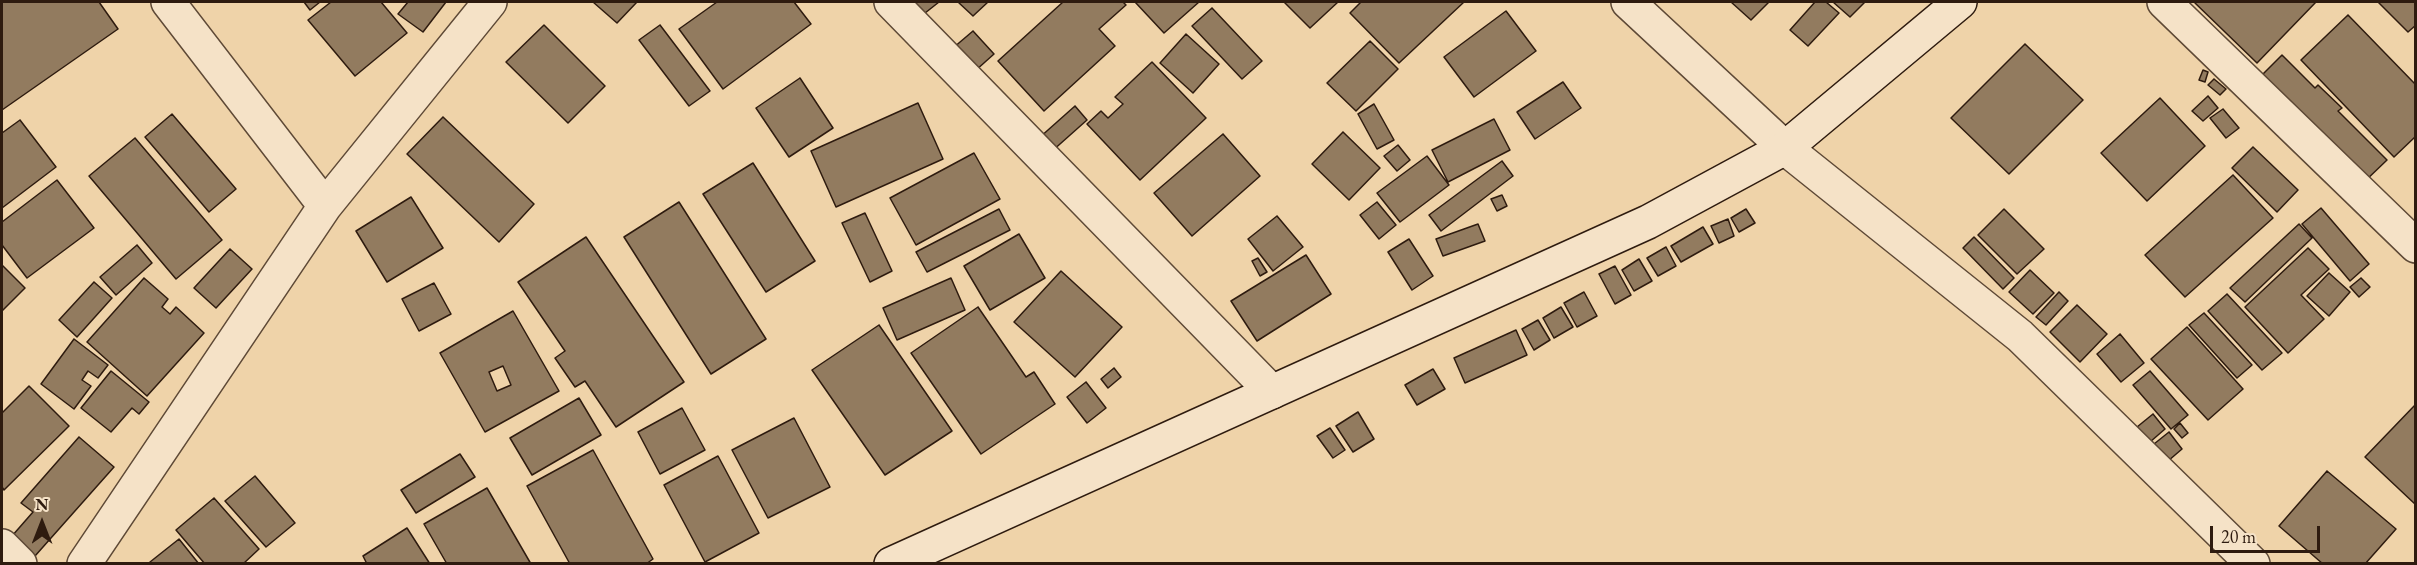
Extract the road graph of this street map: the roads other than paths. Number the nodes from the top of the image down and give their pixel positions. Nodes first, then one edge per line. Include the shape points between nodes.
1 (168, 2) edge
2 (490, 2) edge
3 (891, 2) edge
4 (1628, 2) edge
5 (1960, 2) edge
6 (2164, 2) edge
7 (1785, 148) junction
8 (325, 206) junction
9 (2415, 246) edge
10 (1272, 392) junction
11 (2, 546) edge
12 (20, 564) edge
13 (84, 564) edge
14 (891, 564) edge
15 (2253, 564) edge

1 - 8 street
2 - 8 street
3 - 10 street
4 - 7 street
5 - 7 street
6 - 9 street
7 - 10 street via 1648,222
7 - 15 street via 2020,336
8 - 13 street
10 - 14 street
11 - 12 street

